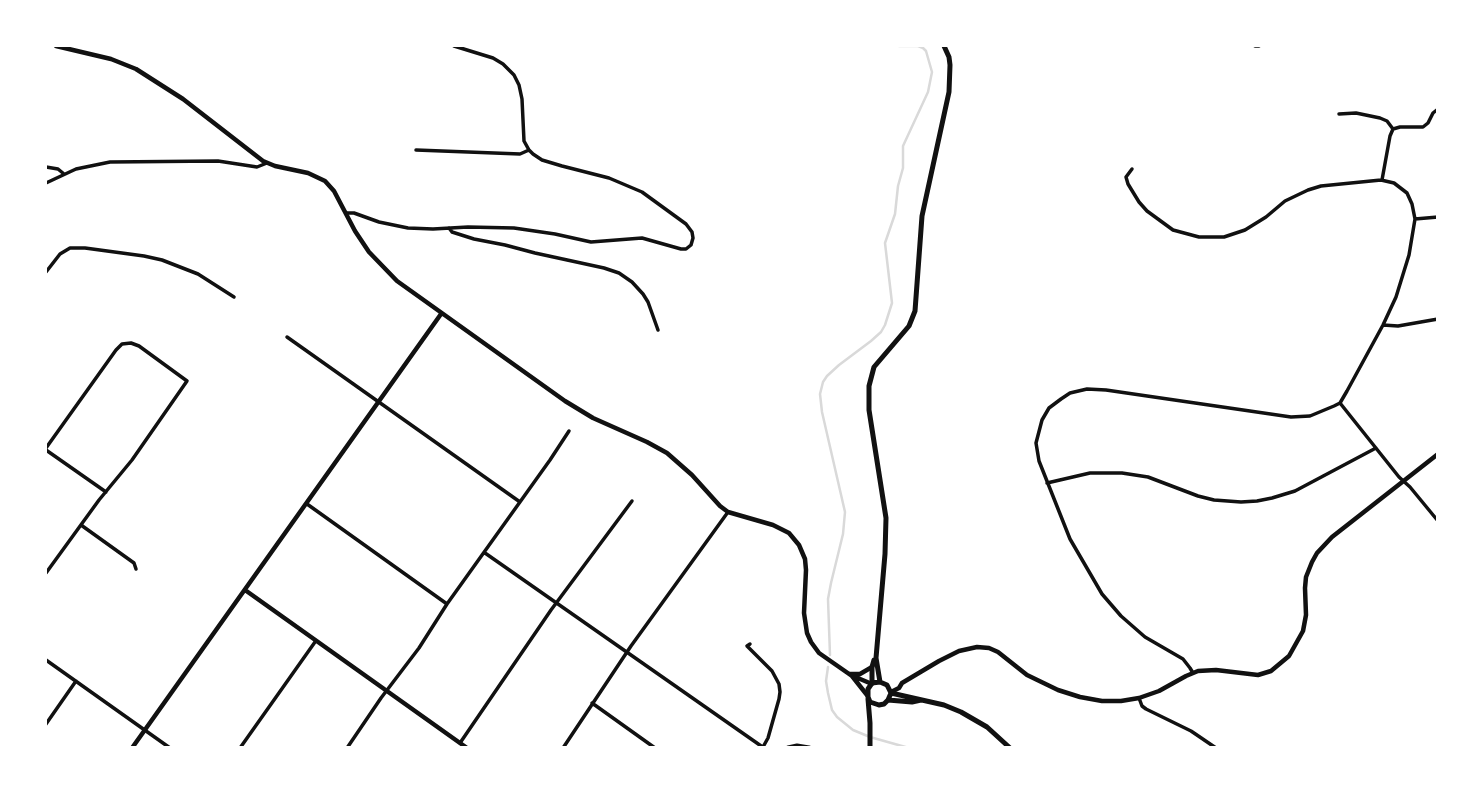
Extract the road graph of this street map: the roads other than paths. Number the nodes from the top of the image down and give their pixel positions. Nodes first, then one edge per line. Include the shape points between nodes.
1 (56, 46) edge
2 (454, 46) edge
3 (944, 46) edge
4 (1437, 109) edge
5 (1339, 114) dead end
6 (1393, 129) junction
7 (416, 150) dead end
8 (528, 150) junction
9 (267, 163) junction
10 (46, 167) edge
11 (1132, 169) dead end
12 (64, 174) junction
13 (1382, 180) junction
14 (46, 183) edge
15 (346, 213) junction
16 (1437, 217) edge
17 (1415, 219) junction
18 (449, 228) junction
19 (46, 272) edge
20 (234, 297) dead end
21 (441, 314) junction
22 (1437, 319) edge
23 (1383, 326) junction
24 (658, 330) dead end
25 (287, 337) dead end
26 (379, 401) junction
27 (1340, 402) junction
28 (569, 431) dead end
29 (1376, 448) junction
30 (46, 449) edge
31 (1437, 454) edge
32 (1404, 481) junction
33 (1048, 483) junction
34 (106, 492) junction
35 (632, 501) dead end
36 (520, 502) junction
37 (306, 503) junction
38 (728, 512) junction
39 (1437, 521) edge
40 (80, 525) junction
41 (485, 553) junction
42 (136, 569) dead end
43 (46, 573) edge
44 (244, 590) junction
45 (447, 604) junction
46 (556, 604) junction
47 (315, 642) junction
48 (750, 644) dead end
49 (627, 653) junction
50 (876, 657) junction
51 (46, 660) edge
52 (872, 667) junction
53 (1193, 673) junction
54 (851, 675) junction
55 (76, 681) junction
56 (880, 682) junction
57 (904, 682) junction
58 (872, 683) junction
59 (887, 685) junction
60 (386, 691) junction
61 (891, 693) junction
62 (906, 695) junction
63 (868, 697) junction
64 (1139, 698) junction
65 (921, 700) junction
66 (888, 701) junction
67 (592, 703) junction
68 (879, 705) junction
69 (870, 723) junction
70 (46, 724) edge
71 (145, 730) junction
72 (460, 743) junction
73 (132, 747) edge
74 (170, 747) edge
75 (240, 747) edge
76 (347, 747) edge
77 (467, 747) edge
78 (564, 747) edge
79 (655, 747) edge
80 (763, 747) edge
81 (788, 747) edge
82 (809, 747) edge
83 (870, 747) edge
84 (1010, 747) edge
85 (1216, 747) edge

1 - 9 street via 116,60 145,73
2 - 8 street via 493,58 514,75
3 - 50 main road via 949,57 950,92 922,216 915,311 869,381 886,530
4 - 6 street via 1423,127
5 - 6 street via 1380,118
6 - 13 street
7 - 8 street via 520,154
8 - 18 street via 542,160 609,177 642,191 686,224 692,232 691,245 681,249 642,238 591,242 529,229
9 - 12 street via 257,167 206,161 110,162
9 - 15 street via 325,181
10 - 12 street
11 - 13 street via 1126,177 1128,184 1147,211 1173,230 1209,238 1245,230 1308,190
12 - 14 street
13 - 17 street via 1407,193
15 - 18 street via 401,227
15 - 21 street via 369,252 391,276
16 - 17 street
17 - 23 street via 1404,275
18 - 24 street via 474,239 620,273 643,294
19 - 20 street via 60,254 85,247 171,263
21 - 26 street
21 - 38 street via 593,418 667,453
22 - 23 street
23 - 27 street
25 - 26 street
26 - 36 street
26 - 37 street
27 - 29 street
27 - 33 street via 1310,416 1291,417 1106,390 1077,390 1052,405 1039,427 1037,454
28 - 36 street
29 - 32 street
29 - 33 street via 1295,491 1257,501 1214,500 1122,473 1090,473
30 - 34 street
30 - 34 street via 122,344 135,344 187,381
31 - 32 street
32 - 39 street
32 - 53 street via 1317,553 1306,577 1303,631 1281,664 1258,675 1216,670
33 - 53 street via 1070,539 1102,594 1145,637 1183,659
34 - 40 street
35 - 46 street
36 - 41 street
37 - 44 street
37 - 45 street
38 - 49 street
38 - 54 street via 780,528 796,540 806,565 804,613 809,639 819,653
40 - 42 street
40 - 43 street
41 - 45 street
41 - 46 street
44 - 47 street
44 - 71 street
45 - 60 street
46 - 49 street
46 - 72 street
47 - 60 street
47 - 75 street
48 - 80 street via 747,646 779,684 779,699
49 - 67 street
49 - 80 street
50 - 52 main road
50 - 56 main road
51 - 55 street
52 - 54 street
52 - 58 main road
53 - 64 street
54 - 58 street
54 - 63 street
55 - 70 street
55 - 71 street
56 - 58 main road
56 - 59 main road
57 - 59 street
57 - 61 street
57 - 62 street
57 - 64 street via 959,651 985,648 1065,693 1102,701
58 - 63 main road
59 - 61 main road
60 - 72 street
60 - 76 street
61 - 62 main road
61 - 66 main road
62 - 65 main road
63 - 68 main road
63 - 69 main road
64 - 85 street via 1146,709
65 - 66 main road
65 - 84 main road via 961,712
66 - 68 main road
67 - 78 street
67 - 79 street
68 - 69 main road
69 - 83 main road
71 - 73 street
71 - 74 street
72 - 77 street
81 - 82 main road

